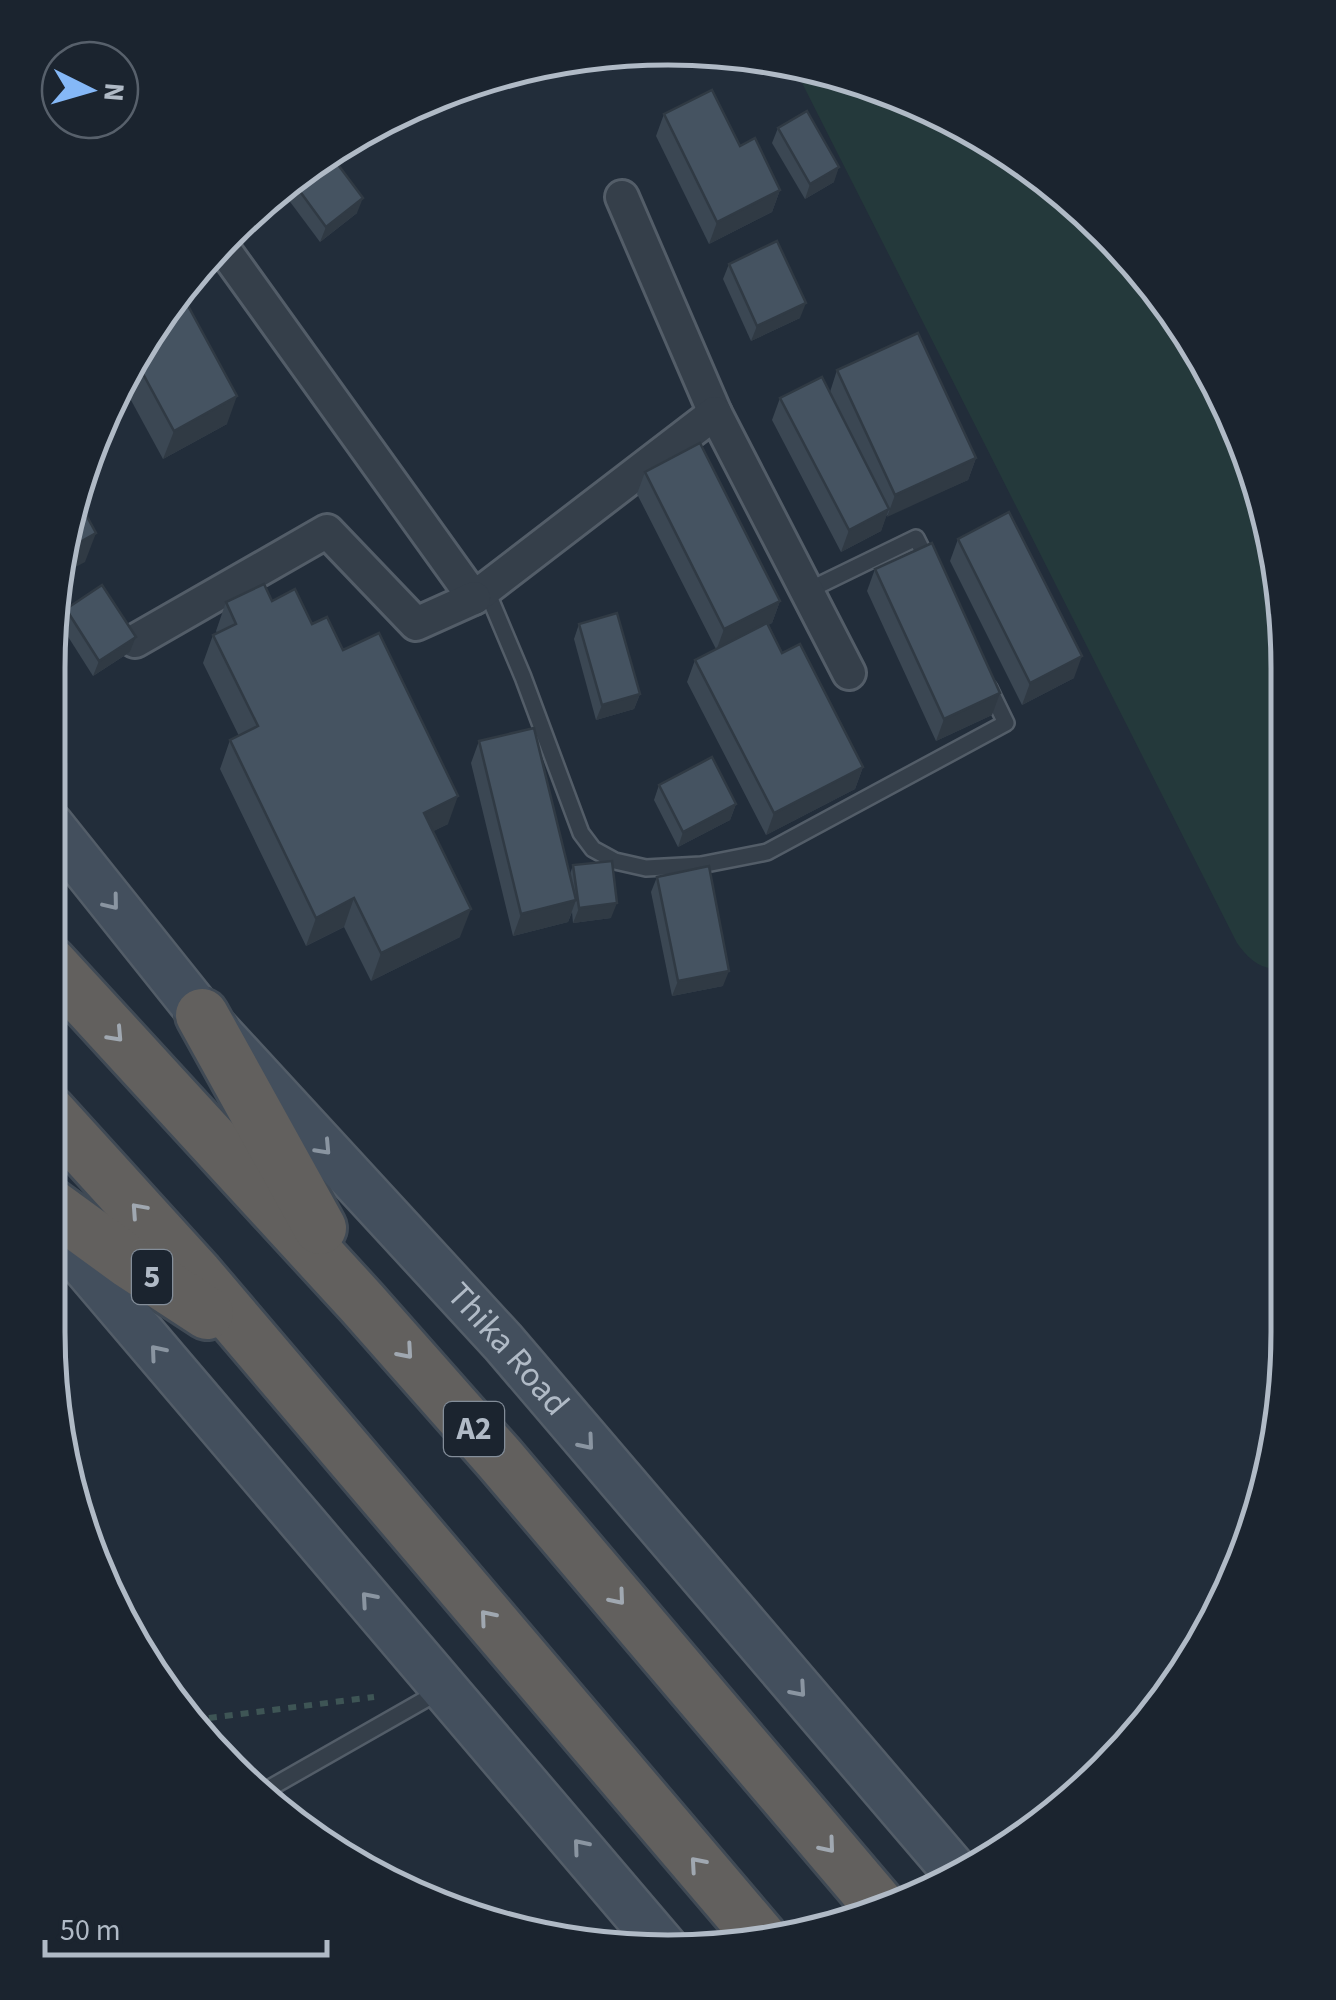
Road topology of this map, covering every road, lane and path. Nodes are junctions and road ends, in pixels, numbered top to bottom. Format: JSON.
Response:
{"nodes":[{"id":1,"x":622,"y":197,"type":"dead end"},
{"id":2,"x":229,"y":256,"type":"edge"},
{"id":3,"x":715,"y":412,"type":"junction"},
{"id":4,"x":932,"y":571,"type":"edge"},
{"id":5,"x":807,"y":591,"type":"junction"},
{"id":6,"x":480,"y":594,"type":"junction"},
{"id":7,"x":135,"y":641,"type":"edge"},
{"id":8,"x":981,"y":672,"type":"edge"},
{"id":9,"x":849,"y":673,"type":"dead end"},
{"id":10,"x":65,"y":844,"type":"edge"},
{"id":11,"x":65,"y":979,"type":"edge"},
{"id":12,"x":202,"y":1015,"type":"junction"},
{"id":13,"x":65,"y":1130,"type":"edge"},
{"id":14,"x":65,"y":1215,"type":"edge"},
{"id":15,"x":65,"y":1242,"type":"edge"},
{"id":16,"x":362,"y":1304,"type":"junction"},
{"id":17,"x":259,"y":1347,"type":"junction"},
{"id":18,"x":445,"y":1688,"type":"junction"},
{"id":19,"x":206,"y":1718,"type":"edge"},
{"id":20,"x":272,"y":1787,"type":"edge"},
{"id":21,"x":949,"y":1865,"type":"edge"},
{"id":22,"x":873,"y":1899,"type":"edge"},
{"id":23,"x":753,"y":1929,"type":"edge"},
{"id":24,"x":653,"y":1935,"type":"edge"}],
"edges":[{"from":1,"to":3,"type":"street"},
{"from":2,"to":6,"type":"street"},
{"from":3,"to":5,"type":"street"},
{"from":3,"to":6,"type":"street"},
{"from":4,"to":5,"type":"lane"},
{"from":5,"to":9,"type":"street"},
{"from":6,"to":7,"type":"street"},
{"from":6,"to":8,"type":"lane"},
{"from":10,"to":12,"type":"main road","name":"Thika Road","one_way":true},
{"from":11,"to":16,"type":"highway","number":"A2","one_way":true},
{"from":12,"to":16,"type":"highway"},
{"from":12,"to":21,"type":"main road","name":"Thika Road","one_way":true},
{"from":17,"to":13,"type":"highway","one_way":true},
{"from":14,"to":17,"type":"highway","number":"5"},
{"from":18,"to":15,"type":"main road","one_way":true},
{"from":16,"to":22,"type":"highway","number":"A2","one_way":true},
{"from":23,"to":17,"type":"highway","one_way":true},
{"from":18,"to":19,"type":"path"},
{"from":18,"to":20,"type":"lane"},
{"from":24,"to":18,"type":"main road","one_way":true}]}
